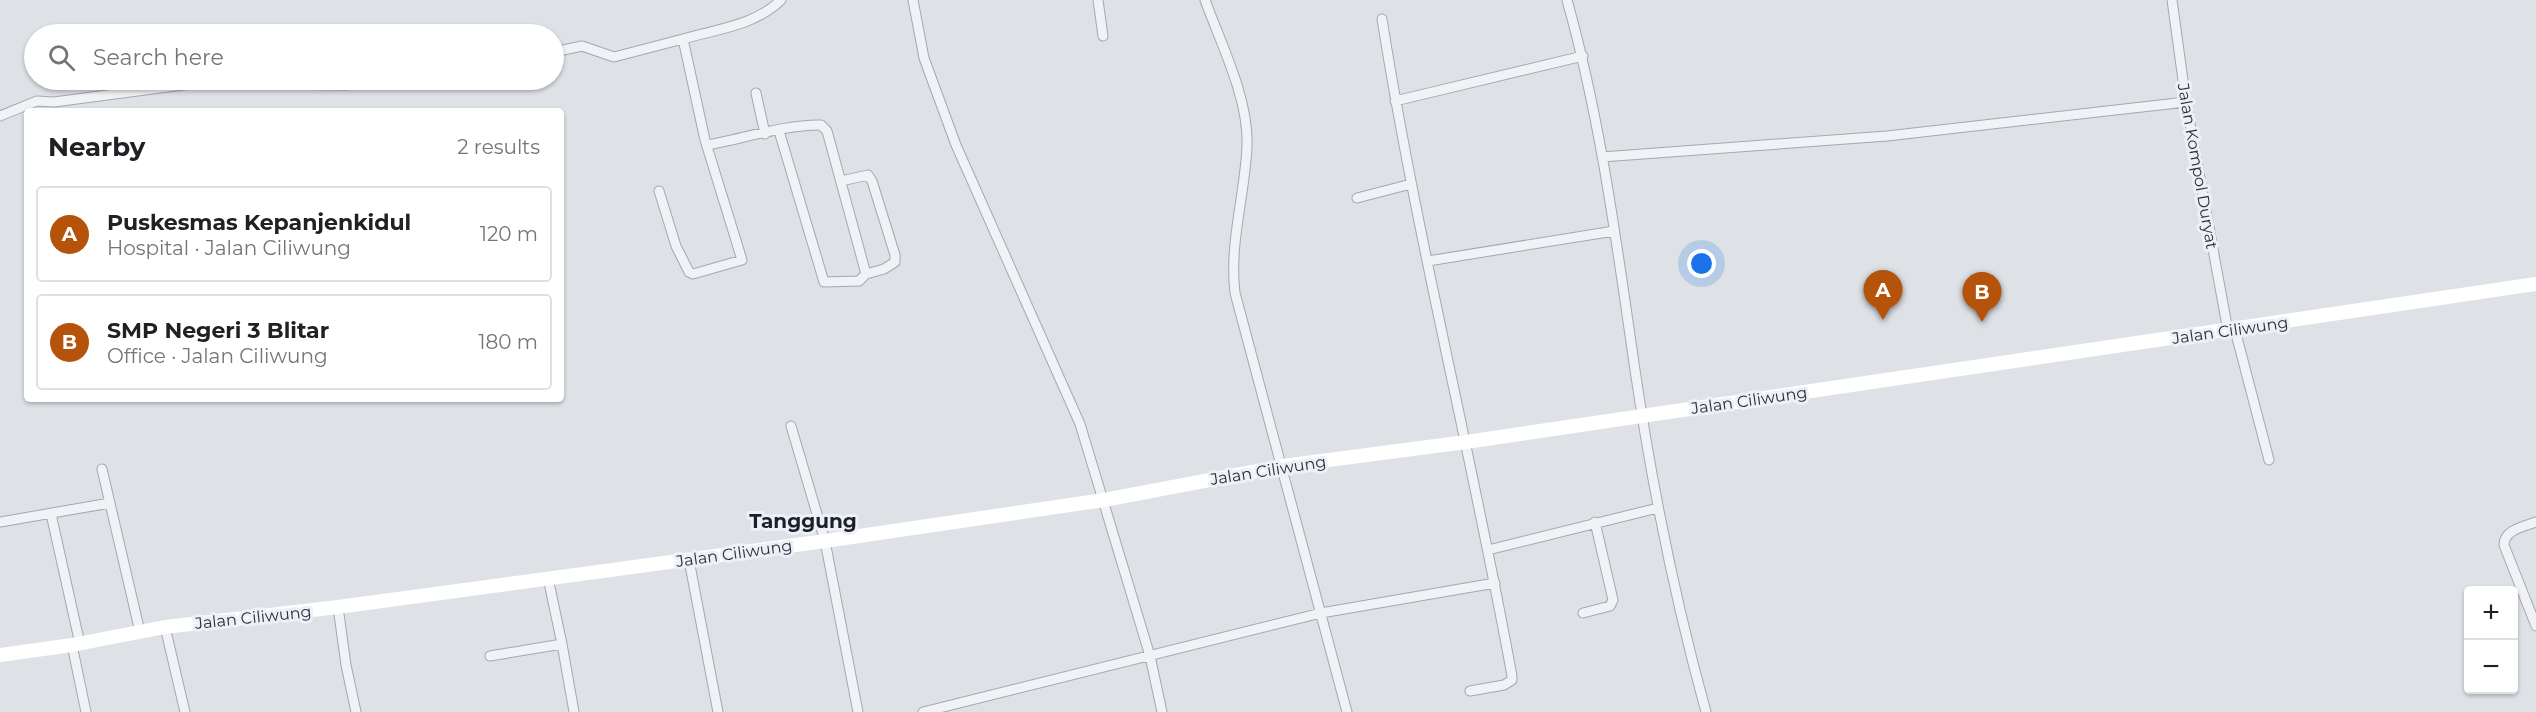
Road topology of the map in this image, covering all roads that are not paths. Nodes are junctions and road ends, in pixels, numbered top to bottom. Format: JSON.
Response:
{"nodes":[{"id":1,"x":782,"y":0,"type":"edge"},
{"id":2,"x":914,"y":0,"type":"edge"},
{"id":3,"x":1098,"y":0,"type":"edge"},
{"id":4,"x":1205,"y":0,"type":"edge"},
{"id":5,"x":1567,"y":0,"type":"edge"},
{"id":6,"x":2172,"y":0,"type":"edge"},
{"id":7,"x":1382,"y":19,"type":"dead end"},
{"id":8,"x":1103,"y":36,"type":"dead end"},
{"id":9,"x":682,"y":39,"type":"junction"},
{"id":10,"x":564,"y":50,"type":"edge"},
{"id":11,"x":1583,"y":56,"type":"junction"},
{"id":12,"x":145,"y":90,"type":"edge"},
{"id":13,"x":756,"y":93,"type":"dead end"},
{"id":14,"x":1395,"y":101,"type":"junction"},
{"id":15,"x":2186,"y":102,"type":"junction"},
{"id":16,"x":0,"y":116,"type":"edge"},
{"id":17,"x":779,"y":131,"type":"junction"},
{"id":18,"x":765,"y":134,"type":"junction"},
{"id":19,"x":707,"y":145,"type":"junction"},
{"id":20,"x":1602,"y":157,"type":"junction"},
{"id":21,"x":841,"y":181,"type":"junction"},
{"id":22,"x":1411,"y":184,"type":"junction"},
{"id":23,"x":659,"y":191,"type":"dead end"},
{"id":24,"x":1357,"y":198,"type":"dead end"},
{"id":25,"x":1614,"y":231,"type":"junction"},
{"id":26,"x":1428,"y":261,"type":"junction"},
{"id":27,"x":866,"y":274,"type":"junction"},
{"id":28,"x":2536,"y":284,"type":"edge"},
{"id":29,"x":2232,"y":330,"type":"junction"},
{"id":30,"x":1642,"y":416,"type":"junction"},
{"id":31,"x":791,"y":426,"type":"dead end"},
{"id":32,"x":1466,"y":442,"type":"junction"},
{"id":33,"x":2269,"y":460,"type":"dead end"},
{"id":34,"x":1283,"y":466,"type":"junction"},
{"id":35,"x":102,"y":469,"type":"dead end"},
{"id":36,"x":1104,"y":500,"type":"junction"},
{"id":37,"x":110,"y":503,"type":"junction"},
{"id":38,"x":1658,"y":508,"type":"junction"},
{"id":39,"x":51,"y":514,"type":"junction"},
{"id":40,"x":0,"y":522,"type":"edge"},
{"id":41,"x":1595,"y":522,"type":"junction"},
{"id":42,"x":2536,"y":522,"type":"edge"},
{"id":43,"x":825,"y":541,"type":"junction"},
{"id":44,"x":1488,"y":550,"type":"junction"},
{"id":45,"x":689,"y":560,"type":"junction"},
{"id":46,"x":548,"y":579,"type":"junction"},
{"id":47,"x":1495,"y":583,"type":"junction"},
{"id":48,"x":338,"y":608,"type":"junction"},
{"id":49,"x":1321,"y":613,"type":"junction"},
{"id":50,"x":1583,"y":613,"type":"dead end"},
{"id":51,"x":2536,"y":626,"type":"edge"},
{"id":52,"x":165,"y":627,"type":"junction"},
{"id":53,"x":140,"y":632,"type":"junction"},
{"id":54,"x":76,"y":644,"type":"junction"},
{"id":55,"x":562,"y":644,"type":"junction"},
{"id":56,"x":0,"y":655,"type":"edge"},
{"id":57,"x":490,"y":656,"type":"dead end"},
{"id":58,"x":1150,"y":656,"type":"junction"},
{"id":59,"x":1470,"y":691,"type":"dead end"},
{"id":60,"x":86,"y":712,"type":"edge"},
{"id":61,"x":185,"y":712,"type":"edge"},
{"id":62,"x":356,"y":712,"type":"edge"},
{"id":63,"x":574,"y":712,"type":"edge"},
{"id":64,"x":718,"y":712,"type":"edge"},
{"id":65,"x":858,"y":712,"type":"edge"},
{"id":66,"x":923,"y":712,"type":"edge"},
{"id":67,"x":1162,"y":712,"type":"edge"},
{"id":68,"x":1347,"y":712,"type":"edge"},
{"id":69,"x":1706,"y":712,"type":"edge"}],
"edges":[{"from":1,"to":9,"type":"street"},
{"from":2,"to":36,"type":"street"},
{"from":3,"to":8,"type":"street"},
{"from":4,"to":34,"type":"street"},
{"from":5,"to":11,"type":"street"},
{"from":6,"to":15,"type":"street","name":"Jalan Kompol Duryat"},
{"from":7,"to":14,"type":"street"},
{"from":9,"to":10,"type":"street"},
{"from":9,"to":19,"type":"street"},
{"from":11,"to":14,"type":"street"},
{"from":11,"to":20,"type":"street"},
{"from":12,"to":16,"type":"street"},
{"from":13,"to":18,"type":"street"},
{"from":14,"to":22,"type":"street"},
{"from":15,"to":20,"type":"street"},
{"from":15,"to":29,"type":"street","name":"Jalan Kompol Duryat"},
{"from":17,"to":18,"type":"street"},
{"from":17,"to":21,"type":"street"},
{"from":17,"to":27,"type":"street"},
{"from":18,"to":19,"type":"street"},
{"from":19,"to":23,"type":"street"},
{"from":20,"to":25,"type":"street"},
{"from":21,"to":27,"type":"street"},
{"from":21,"to":27,"type":"street"},
{"from":22,"to":24,"type":"street"},
{"from":22,"to":26,"type":"street"},
{"from":25,"to":26,"type":"street"},
{"from":25,"to":30,"type":"street"},
{"from":26,"to":32,"type":"street"},
{"from":28,"to":29,"type":"main road","name":"Jalan Ciliwung"},
{"from":29,"to":30,"type":"main road","name":"Jalan Ciliwung"},
{"from":29,"to":33,"type":"street","name":"Jalan Kompol Duryat"},
{"from":30,"to":32,"type":"main road","name":"Jalan Ciliwung"},
{"from":30,"to":38,"type":"street"},
{"from":31,"to":43,"type":"street"},
{"from":32,"to":34,"type":"main road","name":"Jalan Ciliwung"},
{"from":32,"to":44,"type":"street"},
{"from":34,"to":36,"type":"main road","name":"Jalan Ciliwung"},
{"from":34,"to":49,"type":"street"},
{"from":35,"to":37,"type":"street"},
{"from":36,"to":43,"type":"main road","name":"Jalan Ciliwung"},
{"from":36,"to":58,"type":"street"},
{"from":37,"to":39,"type":"street"},
{"from":37,"to":53,"type":"street"},
{"from":38,"to":41,"type":"street"},
{"from":38,"to":69,"type":"street"},
{"from":39,"to":40,"type":"street"},
{"from":39,"to":54,"type":"street"},
{"from":41,"to":44,"type":"street"},
{"from":41,"to":50,"type":"street"},
{"from":42,"to":51,"type":"street"},
{"from":43,"to":45,"type":"main road","name":"Jalan Ciliwung"},
{"from":43,"to":65,"type":"street"},
{"from":44,"to":47,"type":"street"},
{"from":45,"to":46,"type":"main road","name":"Jalan Ciliwung"},
{"from":45,"to":64,"type":"street"},
{"from":46,"to":48,"type":"main road","name":"Jalan Ciliwung"},
{"from":46,"to":55,"type":"street"},
{"from":47,"to":49,"type":"street"},
{"from":47,"to":59,"type":"street"},
{"from":48,"to":52,"type":"main road","name":"Jalan Ciliwung"},
{"from":48,"to":62,"type":"street"},
{"from":49,"to":58,"type":"street"},
{"from":49,"to":68,"type":"street"},
{"from":52,"to":53,"type":"main road","name":"Jalan Ciliwung"},
{"from":52,"to":61,"type":"street"},
{"from":53,"to":54,"type":"main road","name":"Jalan Ciliwung"},
{"from":54,"to":56,"type":"main road","name":"Jalan Ciliwung"},
{"from":54,"to":60,"type":"street"},
{"from":55,"to":57,"type":"street"},
{"from":55,"to":63,"type":"street"},
{"from":58,"to":66,"type":"street"},
{"from":58,"to":67,"type":"street"}]}
